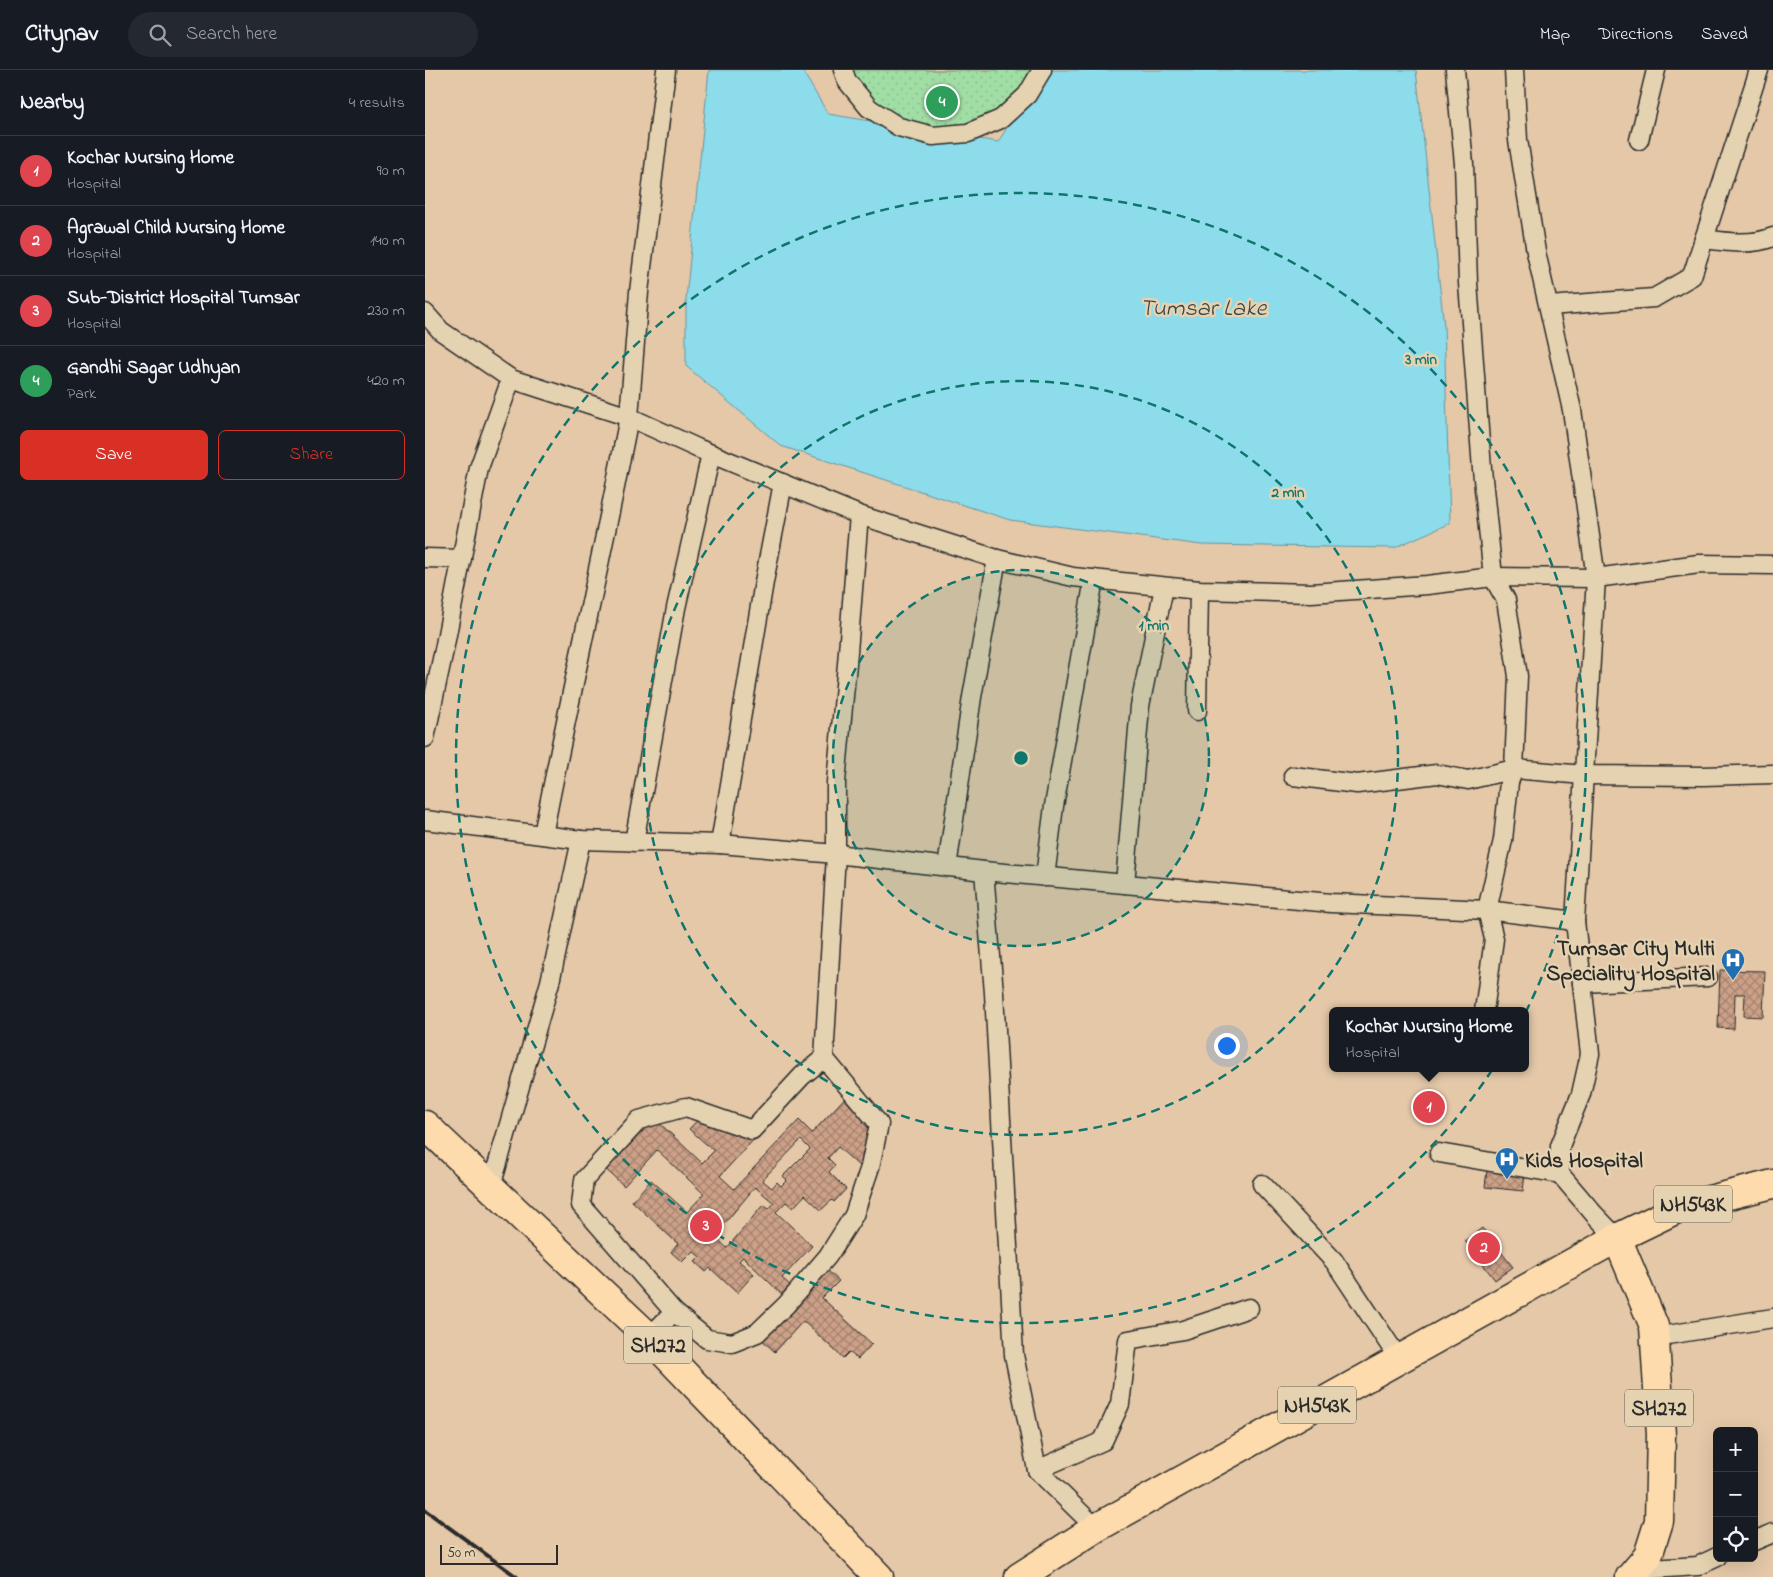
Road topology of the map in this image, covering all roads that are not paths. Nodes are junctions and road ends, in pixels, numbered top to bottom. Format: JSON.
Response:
{"nodes":[{"id":1,"x":666,"y":70,"type":"edge"},
{"id":2,"x":843,"y":70,"type":"edge"},
{"id":3,"x":1042,"y":70,"type":"edge"},
{"id":4,"x":1455,"y":70,"type":"edge"},
{"id":5,"x":1514,"y":70,"type":"edge"},
{"id":6,"x":1656,"y":70,"type":"edge"},
{"id":7,"x":1759,"y":70,"type":"edge"},
{"id":8,"x":1639,"y":140,"type":"dead end"},
{"id":9,"x":1773,"y":237,"type":"edge"},
{"id":10,"x":1705,"y":239,"type":"junction"},
{"id":11,"x":1549,"y":306,"type":"junction"},
{"id":12,"x":425,"y":313,"type":"edge"},
{"id":13,"x":511,"y":379,"type":"junction"},
{"id":14,"x":629,"y":417,"type":"junction"},
{"id":15,"x":711,"y":454,"type":"junction"},
{"id":16,"x":783,"y":483,"type":"junction"},
{"id":17,"x":859,"y":515,"type":"junction"},
{"id":18,"x":425,"y":558,"type":"edge"},
{"id":19,"x":462,"y":559,"type":"junction"},
{"id":20,"x":997,"y":559,"type":"junction"},
{"id":21,"x":1773,"y":565,"type":"edge"},
{"id":22,"x":1493,"y":577,"type":"junction"},
{"id":23,"x":1595,"y":578,"type":"junction"},
{"id":24,"x":1094,"y":579,"type":"junction"},
{"id":25,"x":1164,"y":587,"type":"junction"},
{"id":26,"x":1199,"y":590,"type":"junction"},
{"id":27,"x":1197,"y":711,"type":"dead end"},
{"id":28,"x":425,"y":738,"type":"edge"},
{"id":29,"x":1514,"y":769,"type":"junction"},
{"id":30,"x":1773,"y":774,"type":"edge"},
{"id":31,"x":1584,"y":775,"type":"junction"},
{"id":32,"x":1293,"y":776,"type":"dead end"},
{"id":33,"x":425,"y":820,"type":"edge"},
{"id":34,"x":543,"y":835,"type":"junction"},
{"id":35,"x":581,"y":840,"type":"junction"},
{"id":36,"x":634,"y":842,"type":"junction"},
{"id":37,"x":720,"y":844,"type":"junction"},
{"id":38,"x":836,"y":854,"type":"junction"},
{"id":39,"x":947,"y":867,"type":"junction"},
{"id":40,"x":984,"y":871,"type":"junction"},
{"id":41,"x":1045,"y":877,"type":"junction"},
{"id":42,"x":1125,"y":884,"type":"junction"},
{"id":43,"x":1487,"y":910,"type":"junction"},
{"id":44,"x":1575,"y":921,"type":"junction"},
{"id":45,"x":1708,"y":977,"type":"dead end"},
{"id":46,"x":1582,"y":983,"type":"junction"},
{"id":47,"x":1486,"y":1007,"type":"edge"},
{"id":48,"x":824,"y":1058,"type":"junction"},
{"id":49,"x":425,"y":1125,"type":"edge"},
{"id":50,"x":1439,"y":1153,"type":"dead end"},
{"id":51,"x":1560,"y":1174,"type":"junction"},
{"id":52,"x":1262,"y":1184,"type":"dead end"},
{"id":53,"x":1773,"y":1184,"type":"edge"},
{"id":54,"x":491,"y":1187,"type":"junction"},
{"id":55,"x":1617,"y":1238,"type":"junction"},
{"id":56,"x":1249,"y":1308,"type":"dead end"},
{"id":57,"x":675,"y":1312,"type":"junction"},
{"id":58,"x":1773,"y":1318,"type":"edge"},
{"id":59,"x":649,"y":1337,"type":"junction"},
{"id":60,"x":1655,"y":1337,"type":"junction"},
{"id":61,"x":1399,"y":1359,"type":"junction"},
{"id":62,"x":1037,"y":1470,"type":"junction"},
{"id":63,"x":1096,"y":1528,"type":"junction"},
{"id":64,"x":1773,"y":1533,"type":"edge"},
{"id":65,"x":1758,"y":1539,"type":"edge"},
{"id":66,"x":1713,"y":1559,"type":"edge"},
{"id":67,"x":1633,"y":1574,"type":"edge"},
{"id":68,"x":879,"y":1577,"type":"edge"},
{"id":69,"x":1019,"y":1577,"type":"edge"}],
"edges":[{"from":1,"to":14,"type":"street"},
{"from":2,"to":3,"type":"street"},
{"from":4,"to":22,"type":"street"},
{"from":5,"to":11,"type":"street"},
{"from":6,"to":8,"type":"street"},
{"from":7,"to":10,"type":"street"},
{"from":9,"to":10,"type":"street"},
{"from":10,"to":11,"type":"street"},
{"from":11,"to":23,"type":"street"},
{"from":12,"to":13,"type":"street"},
{"from":13,"to":14,"type":"street"},
{"from":13,"to":19,"type":"street"},
{"from":14,"to":15,"type":"street"},
{"from":14,"to":34,"type":"street"},
{"from":15,"to":16,"type":"street"},
{"from":15,"to":36,"type":"street"},
{"from":16,"to":17,"type":"street"},
{"from":16,"to":37,"type":"street"},
{"from":17,"to":20,"type":"street"},
{"from":17,"to":38,"type":"street"},
{"from":18,"to":19,"type":"street"},
{"from":19,"to":28,"type":"street"},
{"from":20,"to":24,"type":"street"},
{"from":20,"to":39,"type":"street"},
{"from":21,"to":23,"type":"street"},
{"from":22,"to":23,"type":"street"},
{"from":22,"to":26,"type":"street"},
{"from":22,"to":29,"type":"street"},
{"from":23,"to":31,"type":"street"},
{"from":24,"to":25,"type":"street"},
{"from":24,"to":41,"type":"street"},
{"from":25,"to":26,"type":"street"},
{"from":25,"to":42,"type":"street"},
{"from":26,"to":27,"type":"street"},
{"from":29,"to":31,"type":"street"},
{"from":29,"to":32,"type":"street"},
{"from":29,"to":43,"type":"street"},
{"from":30,"to":31,"type":"street"},
{"from":31,"to":44,"type":"street"},
{"from":33,"to":34,"type":"street"},
{"from":34,"to":35,"type":"street"},
{"from":35,"to":36,"type":"street"},
{"from":35,"to":54,"type":"street"},
{"from":36,"to":37,"type":"street"},
{"from":37,"to":38,"type":"street"},
{"from":38,"to":39,"type":"street"},
{"from":38,"to":48,"type":"street"},
{"from":39,"to":40,"type":"street"},
{"from":40,"to":41,"type":"street"},
{"from":40,"to":62,"type":"street"},
{"from":41,"to":42,"type":"street"},
{"from":42,"to":43,"type":"street"},
{"from":43,"to":44,"type":"street"},
{"from":43,"to":47,"type":"street"},
{"from":44,"to":46,"type":"street"},
{"from":45,"to":46,"type":"street"},
{"from":46,"to":51,"type":"street"},
{"from":48,"to":57,"type":"street"},
{"from":48,"to":57,"type":"street"},
{"from":49,"to":54,"type":"main road","number":"SH272"},
{"from":50,"to":51,"type":"street"},
{"from":51,"to":55,"type":"street"},
{"from":52,"to":61,"type":"street"},
{"from":53,"to":55,"type":"main road","number":"NH543K"},
{"from":54,"to":59,"type":"main road","number":"SH272"},
{"from":55,"to":60,"type":"main road","number":"SH272"},
{"from":55,"to":61,"type":"main road","number":"NH543K"},
{"from":56,"to":62,"type":"street"},
{"from":57,"to":59,"type":"street"},
{"from":58,"to":60,"type":"street"},
{"from":59,"to":68,"type":"main road","number":"SH272"},
{"from":60,"to":67,"type":"main road","number":"SH272"},
{"from":61,"to":63,"type":"main road","number":"NH543K"},
{"from":62,"to":63,"type":"street"},
{"from":63,"to":69,"type":"main road","number":"NH543K"},
{"from":64,"to":65,"type":"street"},
{"from":66,"to":67,"type":"street"}]}
